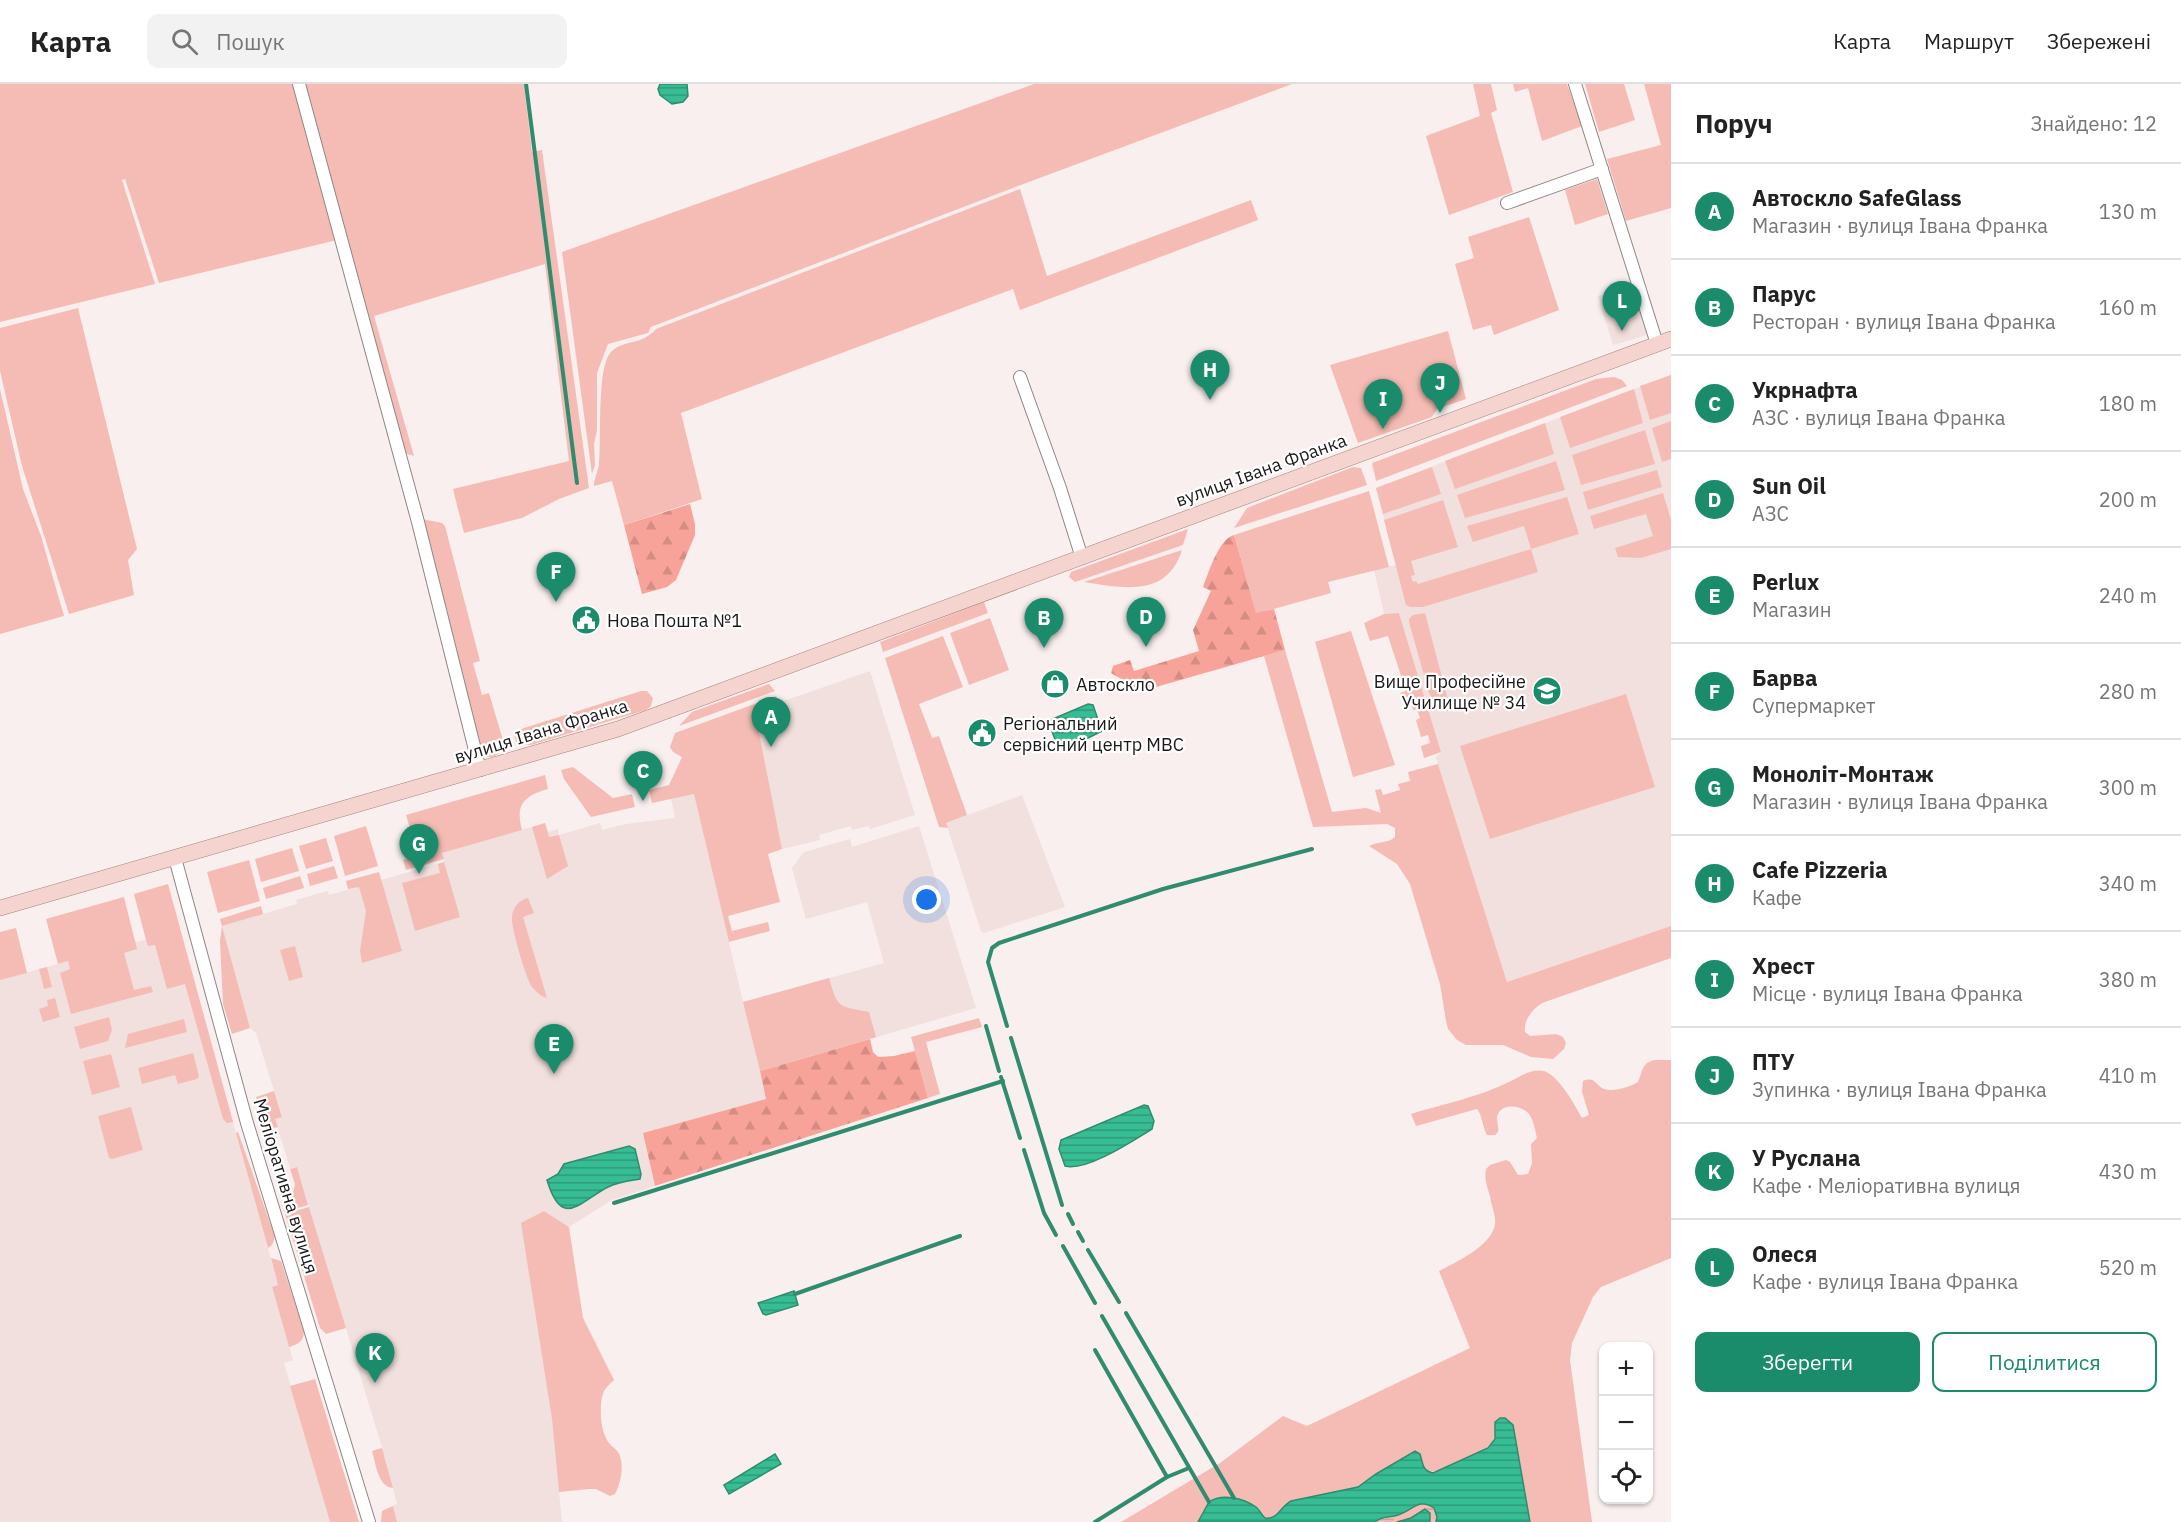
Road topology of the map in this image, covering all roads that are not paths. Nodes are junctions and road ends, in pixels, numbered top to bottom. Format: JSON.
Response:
{"nodes":[{"id":1,"x":299,"y":84,"type":"edge"},
{"id":2,"x":1575,"y":84,"type":"edge"},
{"id":3,"x":1602,"y":169,"type":"junction"},
{"id":4,"x":1507,"y":202,"type":"dead end"},
{"id":5,"x":1664,"y":342,"type":"edge"},
{"id":6,"x":1020,"y":377,"type":"dead end"},
{"id":7,"x":1082,"y":558,"type":"junction"},
{"id":8,"x":480,"y":770,"type":"junction"},
{"id":9,"x":175,"y":858,"type":"junction"},
{"id":10,"x":0,"y":908,"type":"edge"},
{"id":11,"x":369,"y":1522,"type":"edge"}],
"edges":[{"from":1,"to":8,"type":"street"},
{"from":2,"to":3,"type":"street","name":"вулиця Івана Франка"},
{"from":3,"to":4,"type":"street"},
{"from":3,"to":5,"type":"street","name":"вулиця Івана Франка"},
{"from":5,"to":7,"type":"main road","name":"вулиця Івана Франка"},
{"from":6,"to":7,"type":"street"},
{"from":7,"to":8,"type":"main road","name":"вулиця Івана Франка"},
{"from":8,"to":9,"type":"main road","name":"вулиця Івана Франка"},
{"from":9,"to":10,"type":"main road","name":"вулиця Івана Франка"},
{"from":9,"to":11,"type":"street","name":"Меліоративна вулиця"}]}
